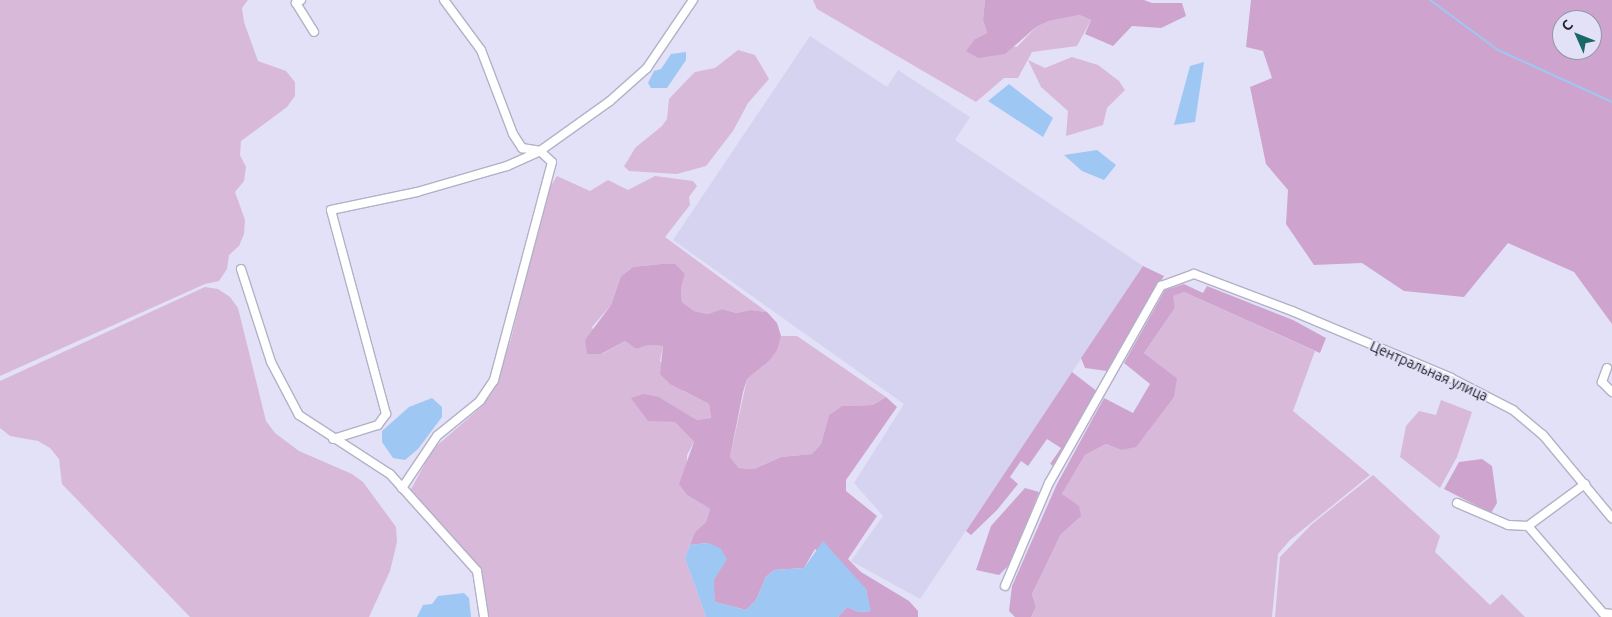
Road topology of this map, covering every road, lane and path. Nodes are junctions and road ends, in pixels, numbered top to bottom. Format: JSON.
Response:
{"nodes":[{"id":1,"x":301,"y":0,"type":"edge"},
{"id":2,"x":444,"y":0,"type":"edge"},
{"id":3,"x":692,"y":0,"type":"edge"},
{"id":4,"x":314,"y":32,"type":"dead end"},
{"id":5,"x":540,"y":151,"type":"junction"},
{"id":6,"x":240,"y":269,"type":"dead end"},
{"id":7,"x":1608,"y":368,"type":"dead end"},
{"id":8,"x":1612,"y":392,"type":"edge"},
{"id":9,"x":333,"y":439,"type":"junction"},
{"id":10,"x":1585,"y":484,"type":"junction"},
{"id":11,"x":402,"y":488,"type":"junction"},
{"id":12,"x":1457,"y":503,"type":"dead end"},
{"id":13,"x":1609,"y":508,"type":"edge"},
{"id":14,"x":1612,"y":518,"type":"edge"},
{"id":15,"x":1528,"y":526,"type":"junction"},
{"id":16,"x":1005,"y":586,"type":"dead end"},
{"id":17,"x":1612,"y":614,"type":"edge"},
{"id":18,"x":484,"y":617,"type":"edge"}],
"edges":[{"from":1,"to":4,"type":"street"},
{"from":2,"to":5,"type":"street"},
{"from":3,"to":5,"type":"street"},
{"from":5,"to":9,"type":"street"},
{"from":5,"to":11,"type":"street"},
{"from":6,"to":9,"type":"street"},
{"from":7,"to":8,"type":"street"},
{"from":9,"to":11,"type":"street"},
{"from":10,"to":13,"type":"street","name":"Центральная улица"},
{"from":10,"to":15,"type":"street"},
{"from":10,"to":16,"type":"street","name":"Центральная улица"},
{"from":11,"to":18,"type":"street"},
{"from":12,"to":15,"type":"street"},
{"from":13,"to":14,"type":"street","name":"Центральная улица"},
{"from":15,"to":17,"type":"street"}]}
